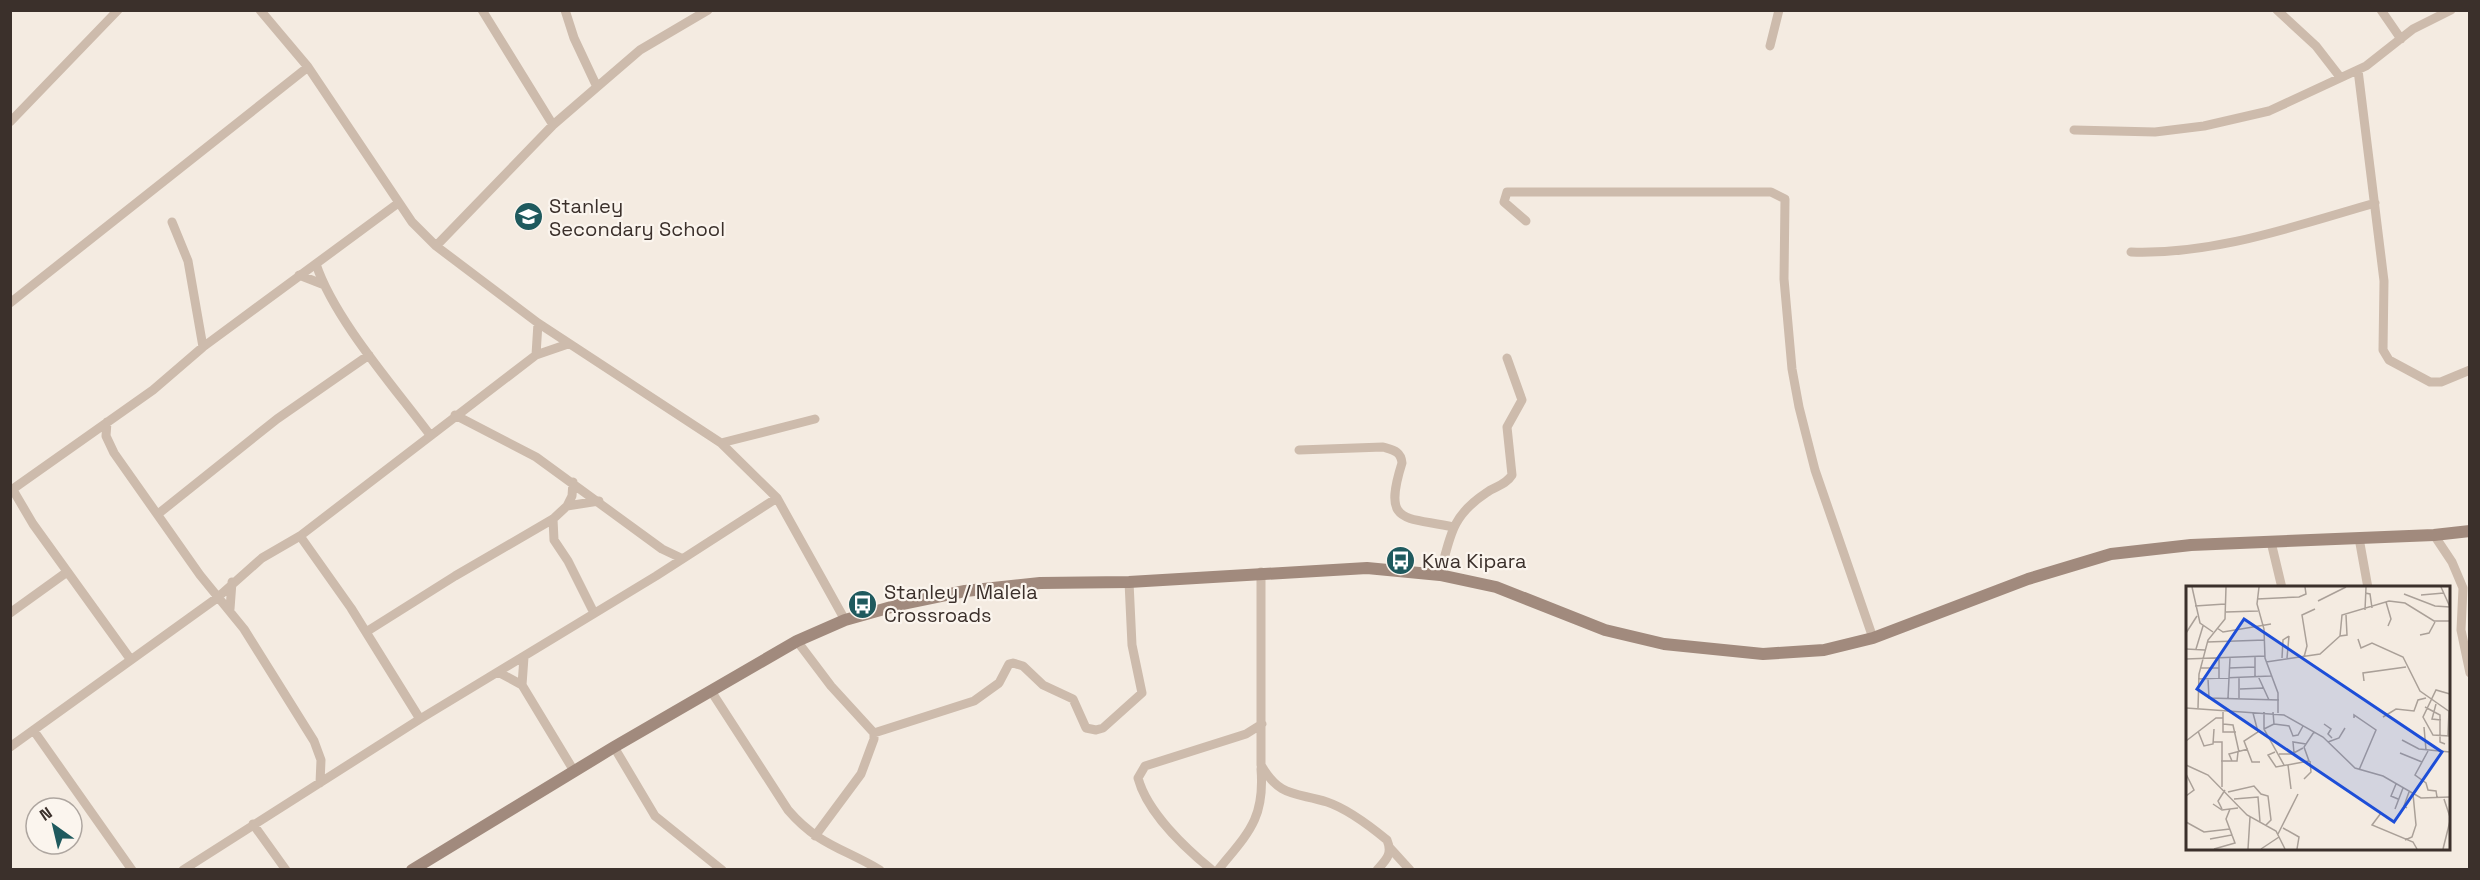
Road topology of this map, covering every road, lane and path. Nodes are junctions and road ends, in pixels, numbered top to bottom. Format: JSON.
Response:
{"nodes":[{"id":1,"x":118,"y":10,"type":"edge"},
{"id":2,"x":260,"y":10,"type":"edge"},
{"id":3,"x":482,"y":10,"type":"edge"},
{"id":4,"x":566,"y":10,"type":"edge"},
{"id":5,"x":1779,"y":10,"type":"edge"},
{"id":6,"x":2277,"y":10,"type":"edge"},
{"id":7,"x":2381,"y":10,"type":"edge"},
{"id":8,"x":2451,"y":10,"type":"edge"},
{"id":9,"x":702,"y":12,"type":"edge"},
{"id":10,"x":2401,"y":39,"type":"junction"},
{"id":11,"x":1770,"y":46,"type":"dead end"},
{"id":12,"x":309,"y":67,"type":"junction"},
{"id":13,"x":2358,"y":70,"type":"junction"},
{"id":14,"x":2340,"y":77,"type":"junction"},
{"id":15,"x":597,"y":87,"type":"junction"},
{"id":16,"x":10,"y":122,"type":"edge"},
{"id":17,"x":553,"y":125,"type":"junction"},
{"id":18,"x":2074,"y":130,"type":"dead end"},
{"id":19,"x":2375,"y":203,"type":"junction"},
{"id":20,"x":397,"y":204,"type":"junction"},
{"id":21,"x":1526,"y":220,"type":"dead end"},
{"id":22,"x":172,"y":222,"type":"dead end"},
{"id":23,"x":436,"y":246,"type":"junction"},
{"id":24,"x":2131,"y":252,"type":"dead end"},
{"id":25,"x":316,"y":264,"type":"junction"},
{"id":26,"x":299,"y":275,"type":"junction"},
{"id":27,"x":322,"y":284,"type":"junction"},
{"id":28,"x":10,"y":303,"type":"edge"},
{"id":29,"x":538,"y":323,"type":"junction"},
{"id":30,"x":568,"y":344,"type":"junction"},
{"id":31,"x":203,"y":347,"type":"junction"},
{"id":32,"x":369,"y":355,"type":"junction"},
{"id":33,"x":536,"y":355,"type":"junction"},
{"id":34,"x":1507,"y":358,"type":"dead end"},
{"id":35,"x":2469,"y":370,"type":"edge"},
{"id":36,"x":455,"y":415,"type":"junction"},
{"id":37,"x":815,"y":419,"type":"dead end"},
{"id":38,"x":107,"y":422,"type":"junction"},
{"id":39,"x":430,"y":435,"type":"junction"},
{"id":40,"x":721,"y":444,"type":"junction"},
{"id":41,"x":1299,"y":450,"type":"dead end"},
{"id":42,"x":573,"y":482,"type":"junction"},
{"id":43,"x":12,"y":490,"type":"edge"},
{"id":44,"x":777,"y":498,"type":"junction"},
{"id":45,"x":599,"y":501,"type":"junction"},
{"id":46,"x":567,"y":506,"type":"junction"},
{"id":47,"x":158,"y":514,"type":"junction"},
{"id":48,"x":553,"y":519,"type":"junction"},
{"id":49,"x":1452,"y":527,"type":"junction"},
{"id":50,"x":2469,"y":531,"type":"edge"},
{"id":51,"x":2434,"y":535,"type":"junction"},
{"id":52,"x":300,"y":536,"type":"junction"},
{"id":53,"x":2359,"y":538,"type":"junction"},
{"id":54,"x":2271,"y":542,"type":"junction"},
{"id":55,"x":681,"y":558,"type":"junction"},
{"id":56,"x":68,"y":572,"type":"junction"},
{"id":57,"x":1261,"y":572,"type":"junction"},
{"id":58,"x":1440,"y":575,"type":"junction"},
{"id":59,"x":232,"y":582,"type":"junction"},
{"id":60,"x":1130,"y":582,"type":"junction"},
{"id":61,"x":2282,"y":586,"type":"edge"},
{"id":62,"x":2368,"y":586,"type":"edge"},
{"id":63,"x":217,"y":598,"type":"junction"},
{"id":64,"x":230,"y":609,"type":"junction"},
{"id":65,"x":10,"y":613,"type":"edge"},
{"id":66,"x":594,"y":613,"type":"junction"},
{"id":67,"x":845,"y":620,"type":"junction"},
{"id":68,"x":366,"y":632,"type":"junction"},
{"id":69,"x":1872,"y":638,"type":"junction"},
{"id":70,"x":798,"y":641,"type":"junction"},
{"id":71,"x":524,"y":657,"type":"junction"},
{"id":72,"x":131,"y":660,"type":"junction"},
{"id":73,"x":498,"y":672,"type":"junction"},
{"id":74,"x":2469,"y":673,"type":"edge"},
{"id":75,"x":522,"y":685,"type":"junction"},
{"id":76,"x":711,"y":691,"type":"junction"},
{"id":77,"x":420,"y":719,"type":"junction"},
{"id":78,"x":1262,"y":724,"type":"junction"},
{"id":79,"x":34,"y":731,"type":"junction"},
{"id":80,"x":874,"y":733,"type":"junction"},
{"id":81,"x":10,"y":747,"type":"edge"},
{"id":82,"x":614,"y":747,"type":"junction"},
{"id":83,"x":1261,"y":765,"type":"junction"},
{"id":84,"x":574,"y":771,"type":"junction"},
{"id":85,"x":320,"y":783,"type":"junction"},
{"id":86,"x":253,"y":824,"type":"junction"},
{"id":87,"x":815,"y":836,"type":"junction"},
{"id":88,"x":1390,"y":848,"type":"junction"},
{"id":89,"x":132,"y":870,"type":"edge"},
{"id":90,"x":183,"y":870,"type":"edge"},
{"id":91,"x":286,"y":870,"type":"edge"},
{"id":92,"x":412,"y":870,"type":"edge"},
{"id":93,"x":722,"y":870,"type":"edge"},
{"id":94,"x":880,"y":870,"type":"edge"},
{"id":95,"x":1212,"y":870,"type":"edge"},
{"id":96,"x":1218,"y":870,"type":"edge"},
{"id":97,"x":1377,"y":870,"type":"edge"},
{"id":98,"x":1410,"y":870,"type":"edge"}],
"edges":[{"from":1,"to":16,"type":"street"},
{"from":2,"to":12,"type":"street"},
{"from":3,"to":17,"type":"street"},
{"from":4,"to":15,"type":"street"},
{"from":5,"to":11,"type":"street"},
{"from":6,"to":14,"type":"street"},
{"from":7,"to":10,"type":"street"},
{"from":8,"to":10,"type":"street"},
{"from":9,"to":15,"type":"street"},
{"from":10,"to":13,"type":"street"},
{"from":12,"to":20,"type":"street"},
{"from":12,"to":28,"type":"street"},
{"from":13,"to":14,"type":"street"},
{"from":13,"to":19,"type":"street"},
{"from":14,"to":18,"type":"street"},
{"from":15,"to":17,"type":"street"},
{"from":17,"to":23,"type":"street"},
{"from":19,"to":24,"type":"street"},
{"from":19,"to":35,"type":"street"},
{"from":20,"to":23,"type":"street"},
{"from":20,"to":25,"type":"street"},
{"from":21,"to":69,"type":"street"},
{"from":22,"to":31,"type":"street"},
{"from":23,"to":29,"type":"street"},
{"from":25,"to":26,"type":"street"},
{"from":25,"to":27,"type":"street"},
{"from":26,"to":27,"type":"street"},
{"from":26,"to":31,"type":"street"},
{"from":27,"to":32,"type":"street"},
{"from":29,"to":30,"type":"street"},
{"from":29,"to":33,"type":"street"},
{"from":30,"to":33,"type":"street"},
{"from":30,"to":40,"type":"street"},
{"from":31,"to":38,"type":"street"},
{"from":32,"to":39,"type":"street"},
{"from":32,"to":47,"type":"street"},
{"from":33,"to":36,"type":"street"},
{"from":34,"to":49,"type":"street"},
{"from":36,"to":39,"type":"street"},
{"from":36,"to":42,"type":"street"},
{"from":37,"to":40,"type":"street"},
{"from":38,"to":43,"type":"street"},
{"from":38,"to":47,"type":"street"},
{"from":39,"to":52,"type":"street"},
{"from":40,"to":44,"type":"street"},
{"from":41,"to":49,"type":"street"},
{"from":42,"to":45,"type":"street"},
{"from":42,"to":46,"type":"street"},
{"from":43,"to":56,"type":"street"},
{"from":44,"to":55,"type":"street"},
{"from":44,"to":67,"type":"street"},
{"from":45,"to":46,"type":"street"},
{"from":45,"to":55,"type":"street"},
{"from":46,"to":48,"type":"street"},
{"from":47,"to":63,"type":"street"},
{"from":48,"to":66,"type":"street"},
{"from":48,"to":68,"type":"street"},
{"from":49,"to":58,"type":"street"},
{"from":50,"to":51,"type":"main road"},
{"from":51,"to":53,"type":"main road"},
{"from":51,"to":74,"type":"street"},
{"from":52,"to":59,"type":"street"},
{"from":52,"to":68,"type":"street"},
{"from":53,"to":54,"type":"main road"},
{"from":53,"to":62,"type":"street"},
{"from":54,"to":61,"type":"street"},
{"from":54,"to":69,"type":"main road"},
{"from":55,"to":66,"type":"street"},
{"from":56,"to":65,"type":"street"},
{"from":56,"to":72,"type":"street"},
{"from":57,"to":58,"type":"main road"},
{"from":57,"to":60,"type":"main road"},
{"from":57,"to":78,"type":"street"},
{"from":58,"to":69,"type":"main road"},
{"from":59,"to":63,"type":"street"},
{"from":59,"to":64,"type":"street"},
{"from":60,"to":67,"type":"main road"},
{"from":60,"to":80,"type":"street"},
{"from":63,"to":64,"type":"street"},
{"from":63,"to":72,"type":"street"},
{"from":64,"to":85,"type":"street"},
{"from":66,"to":71,"type":"street"},
{"from":67,"to":70,"type":"main road"},
{"from":68,"to":77,"type":"street"},
{"from":70,"to":76,"type":"main road"},
{"from":70,"to":80,"type":"street"},
{"from":71,"to":73,"type":"street"},
{"from":71,"to":75,"type":"street"},
{"from":72,"to":79,"type":"street"},
{"from":73,"to":75,"type":"street"},
{"from":73,"to":77,"type":"street"},
{"from":75,"to":84,"type":"street"},
{"from":76,"to":82,"type":"main road"},
{"from":76,"to":87,"type":"street"},
{"from":77,"to":85,"type":"street"},
{"from":78,"to":83,"type":"street"},
{"from":78,"to":95,"type":"street"},
{"from":79,"to":81,"type":"street"},
{"from":79,"to":89,"type":"street"},
{"from":80,"to":87,"type":"street"},
{"from":82,"to":84,"type":"main road"},
{"from":82,"to":93,"type":"street"},
{"from":83,"to":88,"type":"street"},
{"from":83,"to":96,"type":"street"},
{"from":84,"to":92,"type":"main road"},
{"from":85,"to":86,"type":"street"},
{"from":86,"to":90,"type":"street"},
{"from":86,"to":91,"type":"street"},
{"from":87,"to":94,"type":"street"},
{"from":88,"to":97,"type":"street"},
{"from":88,"to":98,"type":"street"}]}
